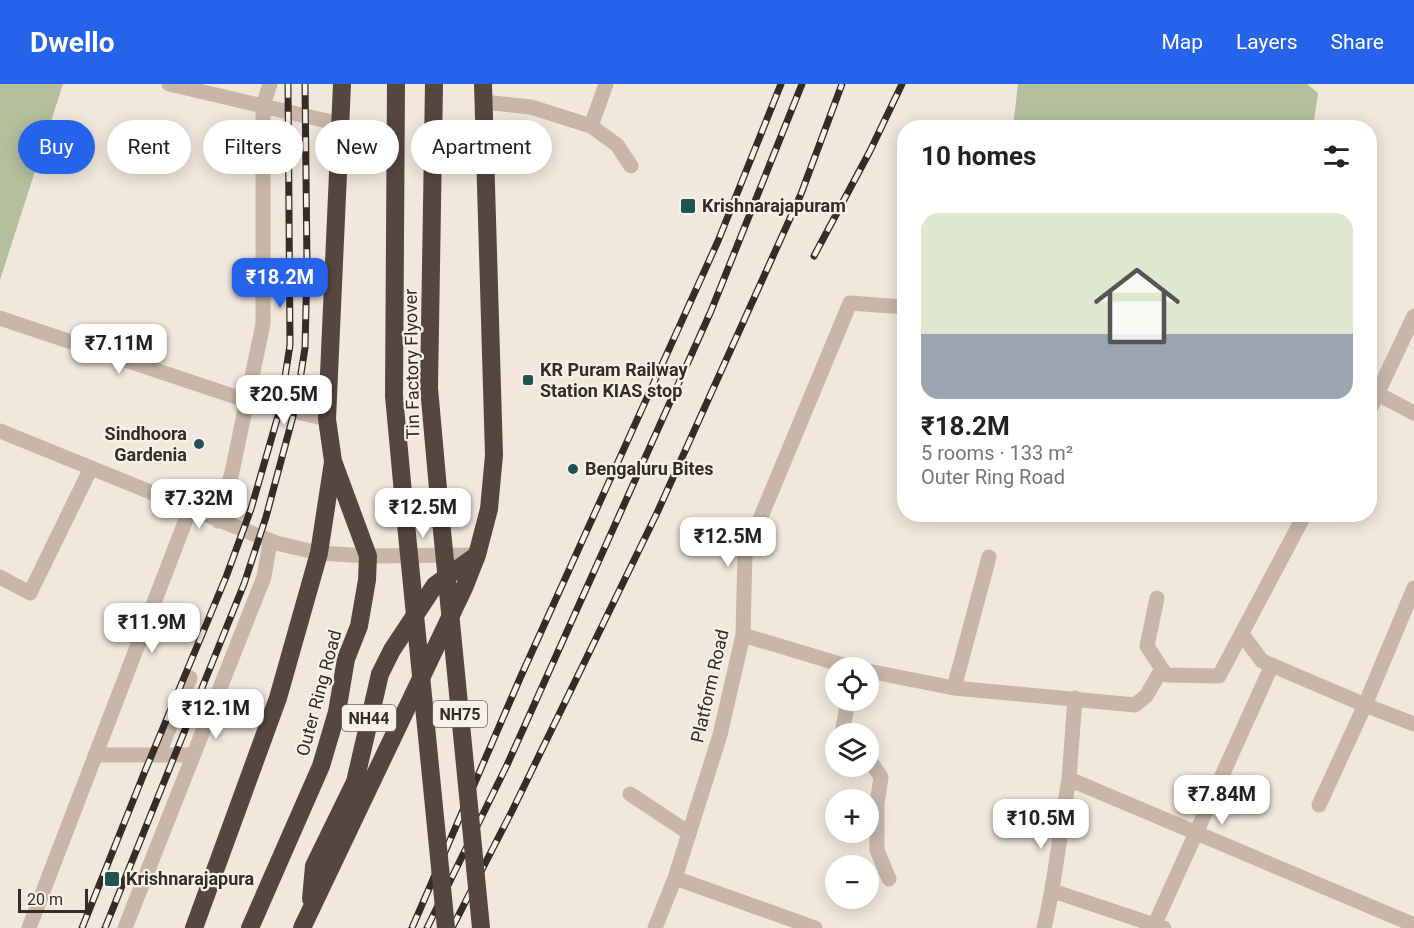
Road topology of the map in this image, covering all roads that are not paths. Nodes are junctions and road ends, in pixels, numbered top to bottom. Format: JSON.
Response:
{"nodes":[{"id":1,"x":169,"y":84,"type":"edge"},
{"id":2,"x":270,"y":84,"type":"edge"},
{"id":3,"x":342,"y":84,"type":"edge"},
{"id":4,"x":396,"y":84,"type":"edge"},
{"id":5,"x":434,"y":84,"type":"edge"},
{"id":6,"x":606,"y":84,"type":"edge"},
{"id":7,"x":483,"y":93,"type":"edge"},
{"id":8,"x":263,"y":106,"type":"junction"},
{"id":9,"x":323,"y":120,"type":"edge"},
{"id":10,"x":340,"y":120,"type":"edge"},
{"id":11,"x":591,"y":126,"type":"junction"},
{"id":12,"x":631,"y":166,"type":"dead end"},
{"id":13,"x":338,"y":174,"type":"edge"},
{"id":14,"x":897,"y":306,"type":"edge"},
{"id":15,"x":1414,"y":316,"type":"edge"},
{"id":16,"x":0,"y":318,"type":"edge"},
{"id":17,"x":1377,"y":391,"type":"edge"},
{"id":18,"x":1377,"y":394,"type":"edge"},
{"id":19,"x":248,"y":400,"type":"junction"},
{"id":20,"x":1414,"y":413,"type":"edge"},
{"id":21,"x":327,"y":419,"type":"junction"},
{"id":22,"x":0,"y":430,"type":"edge"},
{"id":23,"x":333,"y":461,"type":"junction"},
{"id":24,"x":91,"y":468,"type":"junction"},
{"id":25,"x":190,"y":509,"type":"junction"},
{"id":26,"x":218,"y":521,"type":"junction"},
{"id":27,"x":1301,"y":522,"type":"edge"},
{"id":28,"x":270,"y":542,"type":"junction"},
{"id":29,"x":319,"y":553,"type":"junction"},
{"id":30,"x":477,"y":555,"type":"junction"},
{"id":31,"x":368,"y":556,"type":"junction"},
{"id":32,"x":989,"y":557,"type":"dead end"},
{"id":33,"x":0,"y":577,"type":"edge"},
{"id":34,"x":1414,"y":588,"type":"edge"},
{"id":35,"x":1157,"y":598,"type":"dead end"},
{"id":36,"x":1242,"y":634,"type":"junction"},
{"id":37,"x":743,"y":635,"type":"junction"},
{"id":38,"x":825,"y":660,"type":"edge"},
{"id":39,"x":1272,"y":665,"type":"junction"},
{"id":40,"x":1162,"y":669,"type":"junction"},
{"id":41,"x":879,"y":673,"type":"edge"},
{"id":42,"x":190,"y":678,"type":"dead end"},
{"id":43,"x":954,"y":688,"type":"junction"},
{"id":44,"x":1075,"y":698,"type":"junction"},
{"id":45,"x":1365,"y":705,"type":"junction"},
{"id":46,"x":1414,"y":724,"type":"edge"},
{"id":47,"x":95,"y":755,"type":"junction"},
{"id":48,"x":158,"y":755,"type":"junction"},
{"id":49,"x":192,"y":755,"type":"junction"},
{"id":50,"x":879,"y":774,"type":"edge"},
{"id":51,"x":1069,"y":779,"type":"junction"},
{"id":52,"x":630,"y":794,"type":"dead end"},
{"id":53,"x":1319,"y":805,"type":"dead end"},
{"id":54,"x":689,"y":833,"type":"junction"},
{"id":55,"x":1197,"y":833,"type":"junction"},
{"id":56,"x":675,"y":878,"type":"junction"},
{"id":57,"x":890,"y":879,"type":"dead end"},
{"id":58,"x":1053,"y":891,"type":"junction"},
{"id":59,"x":311,"y":909,"type":"junction"},
{"id":60,"x":1414,"y":925,"type":"edge"},
{"id":61,"x":1157,"y":927,"type":"edge"},
{"id":62,"x":29,"y":928,"type":"edge"},
{"id":63,"x":125,"y":928,"type":"edge"},
{"id":64,"x":194,"y":928,"type":"edge"},
{"id":65,"x":250,"y":928,"type":"edge"},
{"id":66,"x":302,"y":928,"type":"edge"},
{"id":67,"x":446,"y":928,"type":"edge"},
{"id":68,"x":481,"y":928,"type":"edge"},
{"id":69,"x":655,"y":928,"type":"edge"},
{"id":70,"x":815,"y":928,"type":"edge"},
{"id":71,"x":1044,"y":928,"type":"edge"}],
"edges":[{"from":1,"to":8,"type":"street"},
{"from":2,"to":8,"type":"street"},
{"from":3,"to":10,"type":"highway","name":"Outer Ring Road","number":"NH44"},
{"from":4,"to":67,"type":"highway","name":"Tin Factory Flyover","number":"NH75","bridge":true},
{"from":5,"to":68,"type":"highway","name":"Tin Factory Flyover","number":"NH75","bridge":true},
{"from":6,"to":11,"type":"street"},
{"from":7,"to":11,"type":"street"},
{"from":7,"to":30,"type":"highway","number":"NH44"},
{"from":8,"to":9,"type":"street"},
{"from":8,"to":19,"type":"street"},
{"from":11,"to":12,"type":"street"},
{"from":13,"to":21,"type":"highway","name":"Outer Ring Road","number":"NH44"},
{"from":14,"to":37,"type":"street","name":"Platform Road"},
{"from":15,"to":17,"type":"street"},
{"from":16,"to":19,"type":"street"},
{"from":18,"to":20,"type":"street"},
{"from":19,"to":21,"type":"street"},
{"from":19,"to":26,"type":"street"},
{"from":21,"to":23,"type":"highway","name":"Outer Ring Road","number":"NH44"},
{"from":22,"to":24,"type":"street"},
{"from":23,"to":29,"type":"highway","name":"Outer Ring Road"},
{"from":23,"to":31,"type":"highway","name":"Outer Ring Road","number":"NH44"},
{"from":24,"to":25,"type":"street"},
{"from":24,"to":33,"type":"street"},
{"from":25,"to":26,"type":"street"},
{"from":25,"to":47,"type":"street"},
{"from":26,"to":28,"type":"street"},
{"from":27,"to":36,"type":"street"},
{"from":28,"to":29,"type":"street"},
{"from":28,"to":49,"type":"street"},
{"from":29,"to":31,"type":"street"},
{"from":29,"to":64,"type":"highway","name":"Outer Ring Road"},
{"from":30,"to":31,"type":"street"},
{"from":30,"to":59,"type":"highway","number":"NH44"},
{"from":30,"to":59,"type":"highway","number":"NH44"},
{"from":31,"to":65,"type":"highway","name":"Outer Ring Road","number":"NH44"},
{"from":32,"to":43,"type":"street"},
{"from":34,"to":45,"type":"street"},
{"from":35,"to":40,"type":"street"},
{"from":36,"to":39,"type":"street"},
{"from":36,"to":40,"type":"street"},
{"from":37,"to":38,"type":"street"},
{"from":37,"to":54,"type":"street","name":"Platform Road"},
{"from":39,"to":45,"type":"street"},
{"from":39,"to":55,"type":"street"},
{"from":40,"to":44,"type":"street"},
{"from":41,"to":43,"type":"street"},
{"from":42,"to":48,"type":"street"},
{"from":43,"to":44,"type":"street"},
{"from":44,"to":51,"type":"street"},
{"from":45,"to":46,"type":"street"},
{"from":45,"to":53,"type":"street"},
{"from":47,"to":48,"type":"street"},
{"from":47,"to":62,"type":"street"},
{"from":48,"to":49,"type":"street"},
{"from":49,"to":63,"type":"street"},
{"from":50,"to":57,"type":"street"},
{"from":51,"to":55,"type":"street"},
{"from":51,"to":58,"type":"street"},
{"from":52,"to":54,"type":"street"},
{"from":54,"to":56,"type":"street","name":"Platform Road"},
{"from":55,"to":60,"type":"street"},
{"from":55,"to":61,"type":"street"},
{"from":56,"to":69,"type":"street","name":"Platform Road"},
{"from":56,"to":70,"type":"street"},
{"from":58,"to":61,"type":"street"},
{"from":58,"to":71,"type":"street"},
{"from":59,"to":66,"type":"highway","number":"NH44"}]}
